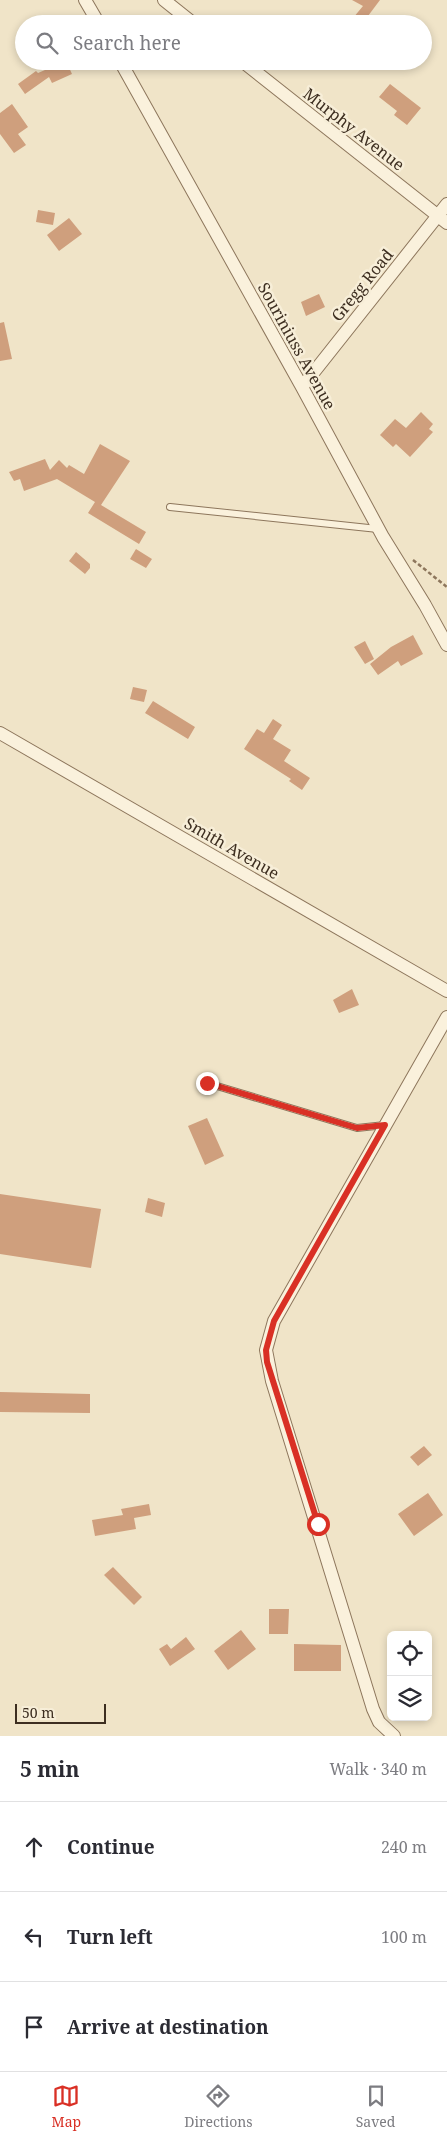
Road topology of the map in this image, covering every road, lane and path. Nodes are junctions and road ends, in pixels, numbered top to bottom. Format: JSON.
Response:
{"nodes":[{"id":1,"x":85,"y":0,"type":"edge"},
{"id":2,"x":164,"y":0,"type":"edge"},
{"id":3,"x":94,"y":15,"type":"edge"},
{"id":4,"x":183,"y":15,"type":"edge"},
{"id":5,"x":125,"y":70,"type":"edge"},
{"id":6,"x":253,"y":70,"type":"edge"},
{"id":7,"x":447,"y":204,"type":"edge"},
{"id":8,"x":443,"y":219,"type":"edge"},
{"id":9,"x":302,"y":386,"type":"junction"},
{"id":10,"x":170,"y":507,"type":"dead end"},
{"id":11,"x":379,"y":529,"type":"junction"},
{"id":12,"x":412,"y":559,"type":"dead end"},
{"id":13,"x":447,"y":587,"type":"edge"},
{"id":14,"x":447,"y":645,"type":"edge"},
{"id":15,"x":0,"y":733,"type":"edge"},
{"id":16,"x":447,"y":991,"type":"edge"},
{"id":17,"x":447,"y":1017,"type":"edge"},
{"id":18,"x":207,"y":1083,"type":"dead end"},
{"id":19,"x":385,"y":1125,"type":"junction"},
{"id":20,"x":394,"y":1736,"type":"edge"}],
"edges":[{"from":1,"to":3,"type":"street"},
{"from":2,"to":4,"type":"street"},
{"from":5,"to":9,"type":"street","name":"Souriniuss Avenue"},
{"from":6,"to":8,"type":"street","name":"Murphy Avenue"},
{"from":7,"to":8,"type":"street","name":"Gregg Road"},
{"from":8,"to":9,"type":"street","name":"Gregg Road"},
{"from":9,"to":11,"type":"street","name":"Souriniuss Avenue"},
{"from":10,"to":11,"type":"lane"},
{"from":11,"to":14,"type":"street","name":"Souriniuss Avenue"},
{"from":12,"to":13,"type":"path"},
{"from":15,"to":16,"type":"street","name":"Smith Avenue"},
{"from":17,"to":19,"type":"street"},
{"from":18,"to":19,"type":"lane"},
{"from":19,"to":20,"type":"street"}]}
